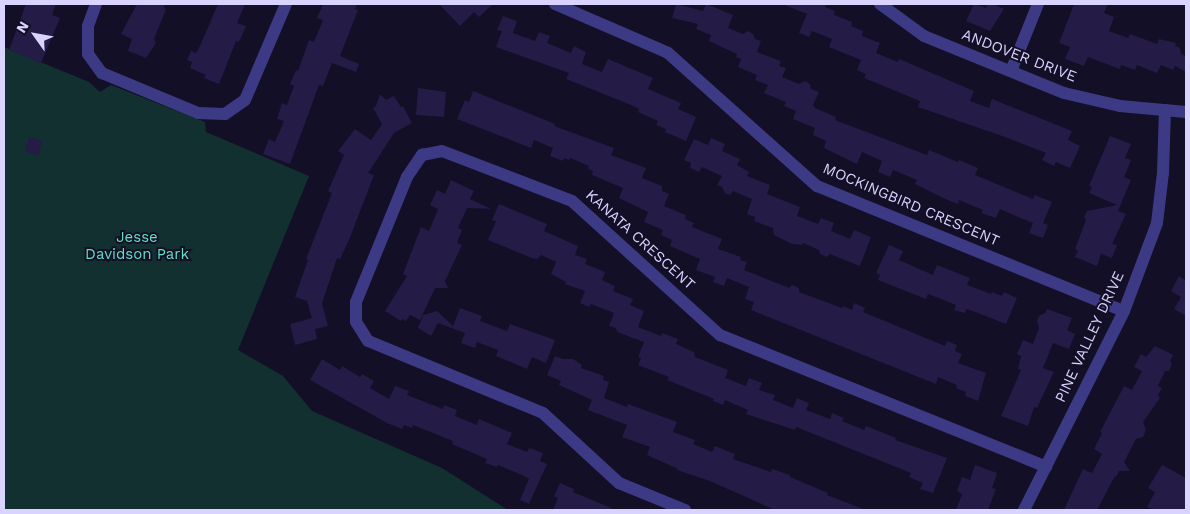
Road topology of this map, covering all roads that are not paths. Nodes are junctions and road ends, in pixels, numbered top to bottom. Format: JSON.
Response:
{"nodes":[{"id":1,"x":96,"y":4,"type":"edge"},
{"id":2,"x":286,"y":4,"type":"edge"},
{"id":3,"x":555,"y":4,"type":"edge"},
{"id":4,"x":880,"y":4,"type":"edge"},
{"id":5,"x":1038,"y":4,"type":"edge"},
{"id":6,"x":1011,"y":71,"type":"junction"},
{"id":7,"x":1165,"y":110,"type":"junction"},
{"id":8,"x":1186,"y":112,"type":"edge"},
{"id":9,"x":1124,"y":311,"type":"junction"},
{"id":10,"x":1046,"y":467,"type":"junction"},
{"id":11,"x":685,"y":510,"type":"edge"},
{"id":12,"x":1024,"y":510,"type":"edge"}],
"edges":[{"from":1,"to":2,"type":"street"},
{"from":3,"to":9,"type":"street","name":"MOCKINGBIRD CRESCENT"},
{"from":4,"to":6,"type":"street","name":"ANDOVER DRIVE"},
{"from":5,"to":6,"type":"street"},
{"from":6,"to":7,"type":"street","name":"ANDOVER DRIVE"},
{"from":7,"to":8,"type":"street","name":"ANDOVER DRIVE"},
{"from":7,"to":9,"type":"street","name":"PINE VALLEY DRIVE"},
{"from":9,"to":10,"type":"street","name":"PINE VALLEY DRIVE"},
{"from":10,"to":11,"type":"street","name":"KANATA CRESCENT"},
{"from":10,"to":12,"type":"street","name":"PINE VALLEY DRIVE"}]}
